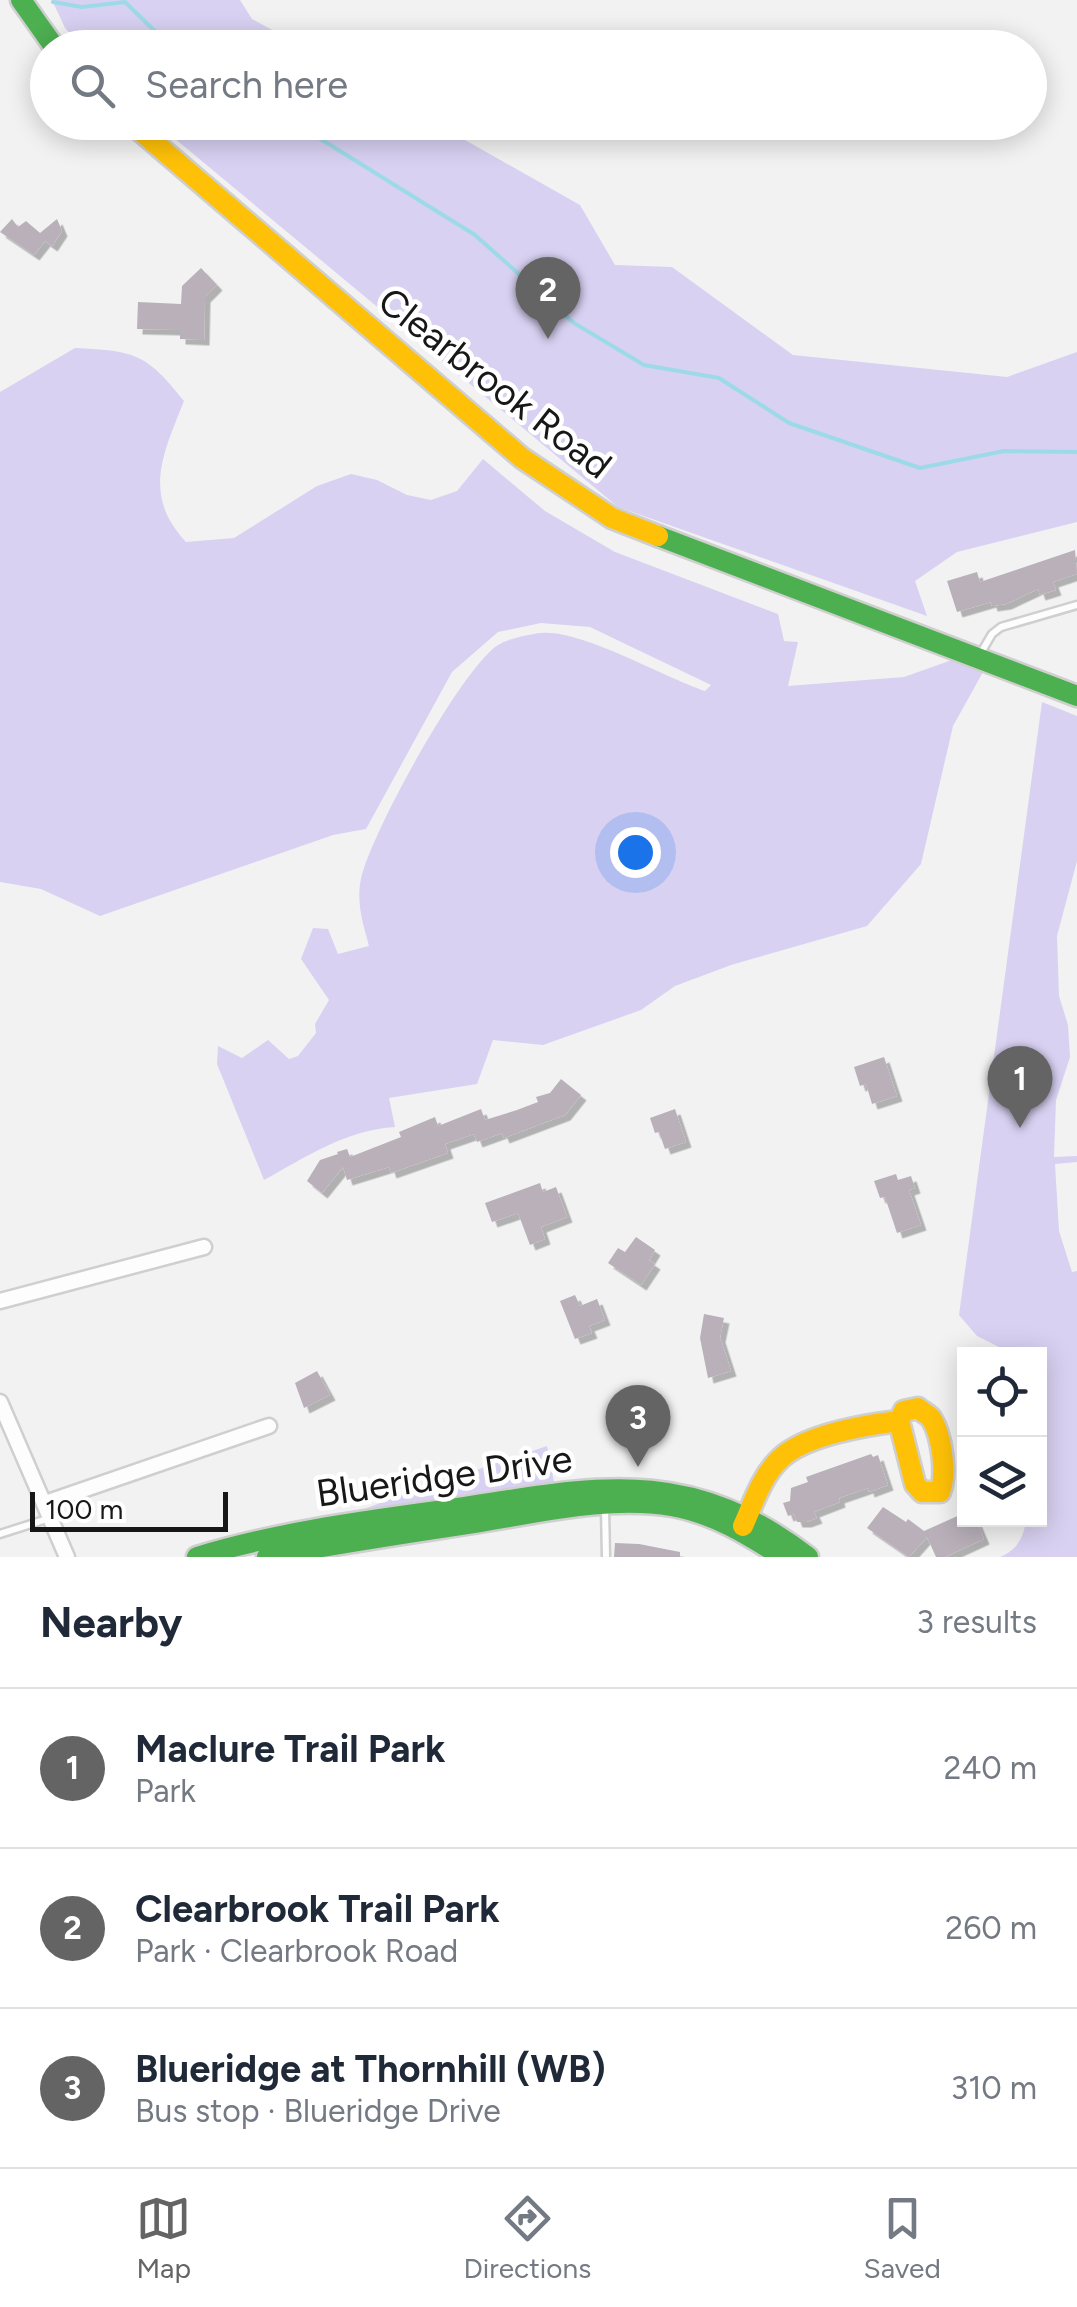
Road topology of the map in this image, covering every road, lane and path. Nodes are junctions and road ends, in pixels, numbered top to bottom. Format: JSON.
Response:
{"nodes":[{"id":1,"x":21,"y":0,"type":"edge"},
{"id":2,"x":42,"y":30,"type":"edge"},
{"id":3,"x":151,"y":140,"type":"edge"},
{"id":4,"x":1077,"y":605,"type":"edge"},
{"id":5,"x":978,"y":657,"type":"junction"},
{"id":6,"x":1077,"y":696,"type":"edge"},
{"id":7,"x":204,"y":1247,"type":"dead end"},
{"id":8,"x":0,"y":1301,"type":"edge"},
{"id":9,"x":0,"y":1402,"type":"edge"},
{"id":10,"x":899,"y":1421,"type":"dead end"},
{"id":11,"x":269,"y":1426,"type":"dead end"},
{"id":12,"x":605,"y":1505,"type":"junction"},
{"id":13,"x":48,"y":1510,"type":"junction"},
{"id":14,"x":744,"y":1523,"type":"junction"},
{"id":15,"x":0,"y":1534,"type":"edge"},
{"id":16,"x":67,"y":1557,"type":"edge"},
{"id":17,"x":197,"y":1557,"type":"edge"},
{"id":18,"x":267,"y":1557,"type":"edge"},
{"id":19,"x":606,"y":1557,"type":"edge"},
{"id":20,"x":782,"y":1557,"type":"edge"},
{"id":21,"x":808,"y":1557,"type":"edge"}],
"edges":[{"from":1,"to":2,"type":"street"},
{"from":3,"to":5,"type":"street","name":"Clearbrook Road"},
{"from":4,"to":5,"type":"lane"},
{"from":5,"to":6,"type":"street","name":"Clearbrook Road"},
{"from":7,"to":8,"type":"street"},
{"from":9,"to":13,"type":"street"},
{"from":10,"to":14,"type":"street"},
{"from":11,"to":13,"type":"street"},
{"from":12,"to":14,"type":"street","name":"Blueridge Drive"},
{"from":12,"to":18,"type":"street","name":"Blueridge Drive"},
{"from":12,"to":19,"type":"lane"},
{"from":13,"to":15,"type":"lane"},
{"from":13,"to":16,"type":"street"},
{"from":14,"to":17,"type":"street","name":"Blueridge Drive"},
{"from":14,"to":20,"type":"street","name":"Blueridge Drive"},
{"from":14,"to":21,"type":"street","name":"Blueridge Drive"}]}
